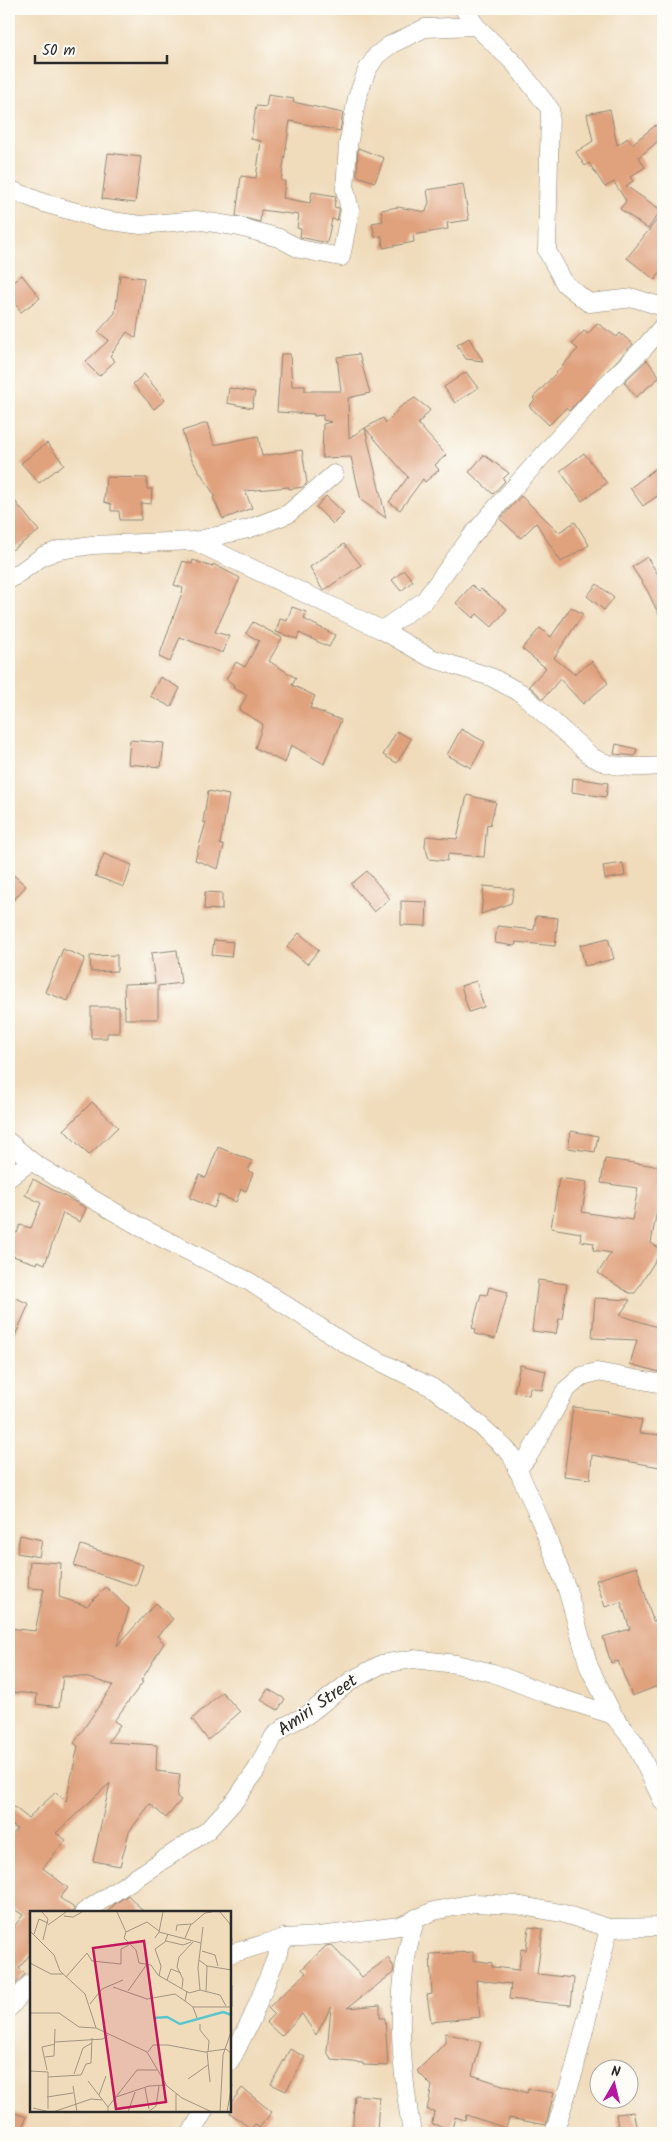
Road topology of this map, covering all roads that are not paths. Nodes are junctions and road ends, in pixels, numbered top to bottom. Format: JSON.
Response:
{"nodes":[{"id":1,"x":464,"y":9,"type":"edge"},
{"id":2,"x":476,"y":26,"type":"junction"},
{"id":3,"x":9,"y":189,"type":"edge"},
{"id":4,"x":663,"y":307,"type":"edge"},
{"id":5,"x":663,"y":326,"type":"edge"},
{"id":6,"x":334,"y":474,"type":"dead end"},
{"id":7,"x":194,"y":542,"type":"junction"},
{"id":8,"x":9,"y":580,"type":"edge"},
{"id":9,"x":382,"y":630,"type":"junction"},
{"id":10,"x":663,"y":766,"type":"edge"},
{"id":11,"x":9,"y":1142,"type":"edge"},
{"id":12,"x":31,"y":1161,"type":"junction"},
{"id":13,"x":9,"y":1178,"type":"edge"},
{"id":14,"x":663,"y":1384,"type":"edge"},
{"id":15,"x":517,"y":1470,"type":"junction"},
{"id":16,"x":613,"y":1715,"type":"junction"},
{"id":17,"x":663,"y":1802,"type":"edge"},
{"id":18,"x":86,"y":1911,"type":"edge"},
{"id":19,"x":416,"y":1918,"type":"junction"},
{"id":20,"x":663,"y":1927,"type":"edge"},
{"id":21,"x":610,"y":1928,"type":"junction"},
{"id":22,"x":284,"y":1938,"type":"junction"},
{"id":23,"x":231,"y":1954,"type":"edge"},
{"id":24,"x":30,"y":1985,"type":"edge"},
{"id":25,"x":9,"y":2008,"type":"edge"},
{"id":26,"x":231,"y":2060,"type":"edge"},
{"id":27,"x":203,"y":2112,"type":"edge"},
{"id":28,"x":192,"y":2133,"type":"edge"},
{"id":29,"x":412,"y":2133,"type":"edge"},
{"id":30,"x":554,"y":2133,"type":"edge"}],
"edges":[{"from":1,"to":2,"type":"street"},
{"from":2,"to":3,"type":"street"},
{"from":2,"to":4,"type":"street"},
{"from":5,"to":9,"type":"street"},
{"from":6,"to":7,"type":"street"},
{"from":7,"to":8,"type":"street"},
{"from":7,"to":9,"type":"street"},
{"from":9,"to":10,"type":"street"},
{"from":11,"to":12,"type":"street"},
{"from":12,"to":13,"type":"street"},
{"from":12,"to":15,"type":"street"},
{"from":14,"to":15,"type":"street"},
{"from":15,"to":16,"type":"street"},
{"from":16,"to":17,"type":"street"},
{"from":16,"to":18,"type":"street","name":"Amiri Street"},
{"from":19,"to":21,"type":"street"},
{"from":19,"to":22,"type":"street"},
{"from":19,"to":29,"type":"street"},
{"from":20,"to":21,"type":"street"},
{"from":21,"to":30,"type":"street"},
{"from":22,"to":23,"type":"street"},
{"from":22,"to":26,"type":"street"},
{"from":24,"to":25,"type":"street"},
{"from":27,"to":28,"type":"street"}]}
